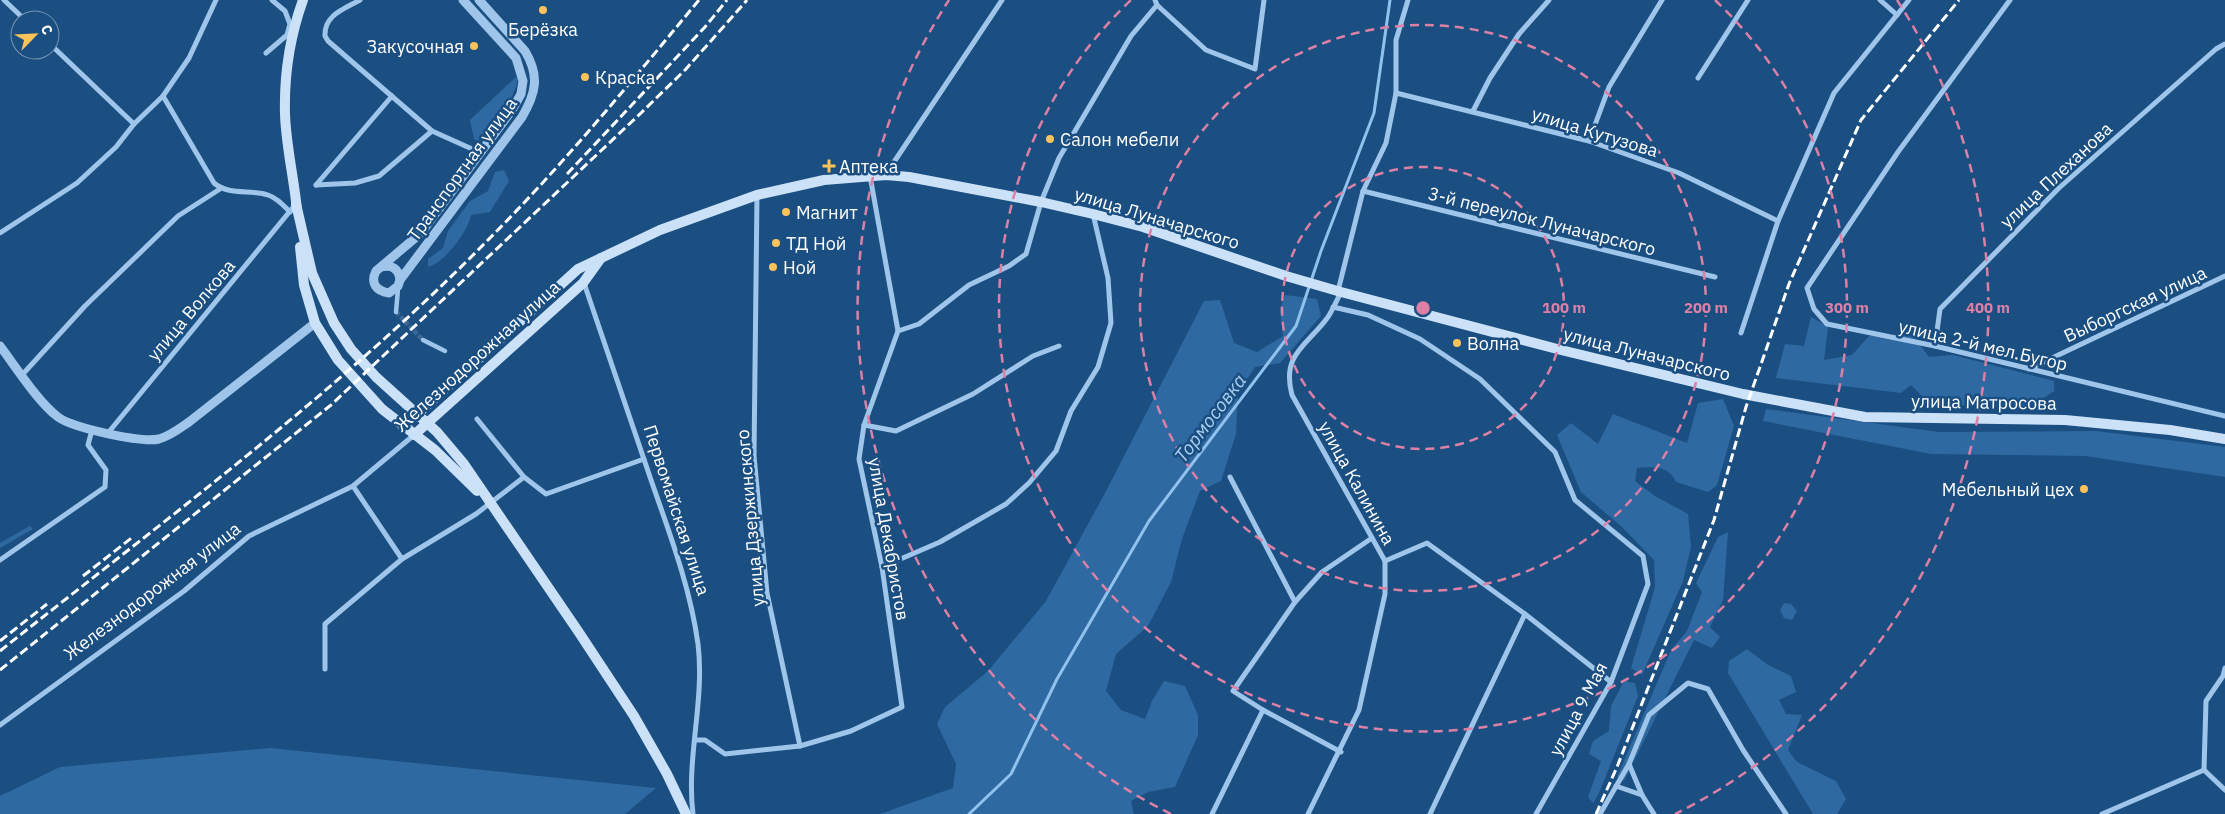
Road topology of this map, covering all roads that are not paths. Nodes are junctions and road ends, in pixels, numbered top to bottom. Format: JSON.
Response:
{"nodes":[{"id":1,"x":4,"y":0,"type":"edge"},
{"id":2,"x":216,"y":0,"type":"edge"},
{"id":3,"x":272,"y":0,"type":"edge"},
{"id":4,"x":303,"y":0,"type":"edge"},
{"id":5,"x":360,"y":0,"type":"edge"},
{"id":6,"x":462,"y":0,"type":"edge"},
{"id":7,"x":479,"y":0,"type":"edge"},
{"id":8,"x":1002,"y":0,"type":"edge"},
{"id":9,"x":1264,"y":0,"type":"edge"},
{"id":10,"x":1408,"y":0,"type":"edge"},
{"id":11,"x":1549,"y":0,"type":"edge"},
{"id":12,"x":1662,"y":0,"type":"edge"},
{"id":13,"x":1748,"y":0,"type":"edge"},
{"id":14,"x":1880,"y":0,"type":"edge"},
{"id":15,"x":1909,"y":0,"type":"edge"},
{"id":16,"x":2010,"y":0,"type":"edge"},
{"id":17,"x":1156,"y":3,"type":"edge"},
{"id":18,"x":14,"y":10,"type":"edge"},
{"id":19,"x":1897,"y":15,"type":"junction"},
{"id":20,"x":2225,"y":44,"type":"edge"},
{"id":21,"x":60,"y":54,"type":"edge"},
{"id":22,"x":266,"y":54,"type":"dead end"},
{"id":23,"x":1698,"y":78,"type":"dead end"},
{"id":24,"x":1396,"y":92,"type":"junction"},
{"id":25,"x":163,"y":96,"type":"junction"},
{"id":26,"x":392,"y":96,"type":"junction"},
{"id":27,"x":1473,"y":111,"type":"junction"},
{"id":28,"x":134,"y":124,"type":"junction"},
{"id":29,"x":432,"y":131,"type":"junction"},
{"id":30,"x":1589,"y":141,"type":"junction"},
{"id":31,"x":481,"y":153,"type":"junction"},
{"id":32,"x":870,"y":175,"type":"junction"},
{"id":33,"x":886,"y":175,"type":"junction"},
{"id":34,"x":220,"y":189,"type":"junction"},
{"id":35,"x":1363,"y":192,"type":"junction"},
{"id":36,"x":757,"y":195,"type":"junction"},
{"id":37,"x":1041,"y":202,"type":"junction"},
{"id":38,"x":293,"y":208,"type":"junction"},
{"id":39,"x":1093,"y":214,"type":"junction"},
{"id":40,"x":1778,"y":221,"type":"junction"},
{"id":41,"x":0,"y":233,"type":"edge"},
{"id":42,"x":602,"y":258,"type":"junction"},
{"id":43,"x":381,"y":267,"type":"junction"},
{"id":44,"x":578,"y":269,"type":"junction"},
{"id":45,"x":2225,"y":276,"type":"edge"},
{"id":46,"x":1715,"y":277,"type":"dead end"},
{"id":47,"x":583,"y":282,"type":"junction"},
{"id":48,"x":399,"y":283,"type":"junction"},
{"id":49,"x":1339,"y":292,"type":"junction"},
{"id":50,"x":1333,"y":307,"type":"junction"},
{"id":51,"x":396,"y":312,"type":"dead end"},
{"id":52,"x":315,"y":323,"type":"junction"},
{"id":53,"x":898,"y":331,"type":"junction"},
{"id":54,"x":1741,"y":334,"type":"dead end"},
{"id":55,"x":423,"y":340,"type":"tunnel mouth"},
{"id":56,"x":0,"y":346,"type":"edge"},
{"id":57,"x":1060,"y":346,"type":"dead end"},
{"id":58,"x":1934,"y":346,"type":"junction"},
{"id":59,"x":445,"y":351,"type":"dead end"},
{"id":60,"x":2029,"y":369,"type":"junction"},
{"id":61,"x":22,"y":375,"type":"junction"},
{"id":62,"x":1743,"y":394,"type":"joint"},
{"id":63,"x":416,"y":415,"type":"junction"},
{"id":64,"x":2225,"y":416,"type":"edge"},
{"id":65,"x":477,"y":419,"type":"dead end"},
{"id":66,"x":427,"y":424,"type":"junction"},
{"id":67,"x":864,"y":425,"type":"junction"},
{"id":68,"x":403,"y":427,"type":"junction"},
{"id":69,"x":92,"y":430,"type":"junction"},
{"id":70,"x":108,"y":433,"type":"junction"},
{"id":71,"x":414,"y":435,"type":"junction"},
{"id":72,"x":2225,"y":439,"type":"edge"},
{"id":73,"x":644,"y":459,"type":"junction"},
{"id":74,"x":524,"y":477,"type":"junction"},
{"id":75,"x":1230,"y":477,"type":"dead end"},
{"id":76,"x":353,"y":486,"type":"junction"},
{"id":77,"x":490,"y":504,"type":"junction"},
{"id":78,"x":1372,"y":538,"type":"junction"},
{"id":79,"x":402,"y":559,"type":"junction"},
{"id":80,"x":0,"y":560,"type":"edge"},
{"id":81,"x":1384,"y":561,"type":"junction"},
{"id":82,"x":882,"y":567,"type":"junction"},
{"id":83,"x":1295,"y":602,"type":"junction"},
{"id":84,"x":1525,"y":614,"type":"junction"},
{"id":85,"x":2225,"y":668,"type":"edge"},
{"id":86,"x":325,"y":669,"type":"dead end"},
{"id":87,"x":1611,"y":682,"type":"junction"},
{"id":88,"x":1263,"y":710,"type":"junction"},
{"id":89,"x":0,"y":725,"type":"edge"},
{"id":90,"x":696,"y":740,"type":"junction"},
{"id":91,"x":800,"y":746,"type":"junction"},
{"id":92,"x":1341,"y":752,"type":"junction"},
{"id":93,"x":1629,"y":764,"type":"junction"},
{"id":94,"x":2204,"y":770,"type":"junction"},
{"id":95,"x":1616,"y":786,"type":"junction"},
{"id":96,"x":2225,"y":790,"type":"edge"},
{"id":97,"x":1642,"y":795,"type":"junction"},
{"id":98,"x":686,"y":814,"type":"edge"},
{"id":99,"x":693,"y":814,"type":"edge"},
{"id":100,"x":1212,"y":814,"type":"edge"},
{"id":101,"x":1308,"y":814,"type":"edge"},
{"id":102,"x":1430,"y":814,"type":"edge"},
{"id":103,"x":1536,"y":814,"type":"edge"},
{"id":104,"x":1600,"y":814,"type":"edge"},
{"id":105,"x":1654,"y":814,"type":"edge"},
{"id":106,"x":1786,"y":814,"type":"edge"},
{"id":107,"x":2102,"y":814,"type":"edge"}],
"edges":[{"from":1,"to":18,"type":"street"},
{"from":2,"to":25,"type":"street"},
{"from":3,"to":22,"type":"street"},
{"from":4,"to":38,"type":"main road"},
{"from":5,"to":26,"type":"street"},
{"from":6,"to":31,"type":"street","name":"Транспортная улица"},
{"from":7,"to":48,"type":"street","name":"Транспортная улица"},
{"from":8,"to":33,"type":"street"},
{"from":9,"to":17,"type":"street"},
{"from":10,"to":24,"type":"street","name":"улица Калинина"},
{"from":11,"to":27,"type":"street"},
{"from":12,"to":30,"type":"street"},
{"from":13,"to":23,"type":"street"},
{"from":14,"to":19,"type":"street"},
{"from":15,"to":19,"type":"street"},
{"from":16,"to":58,"type":"street","name":"улица 2-й мел.Бугор"},
{"from":17,"to":37,"type":"street"},
{"from":19,"to":40,"type":"street"},
{"from":20,"to":58,"type":"street","name":"улица Плеханова"},
{"from":21,"to":28,"type":"street"},
{"from":24,"to":27,"type":"street","name":"улица Кутузова"},
{"from":24,"to":35,"type":"street","name":"улица Калинина"},
{"from":25,"to":28,"type":"street"},
{"from":25,"to":34,"type":"street"},
{"from":26,"to":29,"type":"street"},
{"from":26,"to":29,"type":"street"},
{"from":27,"to":30,"type":"street","name":"улица Кутузова"},
{"from":28,"to":41,"type":"street"},
{"from":29,"to":31,"type":"street"},
{"from":30,"to":40,"type":"street","name":"улица Кутузова"},
{"from":31,"to":43,"type":"street","name":"Транспортная улица"},
{"from":32,"to":33,"type":"main road","name":"улица Луначарского"},
{"from":32,"to":36,"type":"main road","name":"улица Луначарского"},
{"from":32,"to":53,"type":"street"},
{"from":33,"to":37,"type":"main road","name":"улица Луначарского"},
{"from":34,"to":38,"type":"street"},
{"from":34,"to":61,"type":"street"},
{"from":35,"to":46,"type":"street","name":"3-й переулок Луначарского"},
{"from":35,"to":49,"type":"street","name":"улица Калинина"},
{"from":36,"to":42,"type":"main road","name":"улица Луначарского"},
{"from":36,"to":91,"type":"street","name":"улица Дзержинского"},
{"from":37,"to":39,"type":"main road","name":"улица Луначарского"},
{"from":37,"to":53,"type":"street"},
{"from":38,"to":52,"type":"main road"},
{"from":38,"to":63,"type":"main road"},
{"from":38,"to":70,"type":"street","name":"улица Волкова"},
{"from":39,"to":49,"type":"main road","name":"улица Луначарского"},
{"from":39,"to":82,"type":"street"},
{"from":40,"to":54,"type":"street"},
{"from":42,"to":44,"type":"main road","name":"улица Луначарского"},
{"from":42,"to":47,"type":"main road","name":"Железнодорожная улица"},
{"from":43,"to":48,"type":"street"},
{"from":43,"to":48,"type":"street"},
{"from":44,"to":47,"type":"main road"},
{"from":44,"to":63,"type":"main road","name":"Железнодорожная улица"},
{"from":45,"to":60,"type":"street","name":"Выборгская улица"},
{"from":47,"to":66,"type":"main road","name":"Железнодорожная улица"},
{"from":47,"to":73,"type":"street","name":"Первомайская улица"},
{"from":48,"to":51,"type":"street"},
{"from":49,"to":50,"type":"street","name":"улица Калинина"},
{"from":49,"to":62,"type":"main road","name":"улица Луначарского"},
{"from":50,"to":78,"type":"street","name":"улица Калинина"},
{"from":50,"to":87,"type":"street","name":"улица 9 Мая"},
{"from":52,"to":68,"type":"main road"},
{"from":52,"to":70,"type":"street"},
{"from":53,"to":67,"type":"street","name":"улица Декабристов"},
{"from":55,"to":59,"type":"street"},
{"from":56,"to":61,"type":"street"},
{"from":57,"to":67,"type":"street"},
{"from":58,"to":60,"type":"street","name":"улица 2-й мел.Бугор"},
{"from":60,"to":64,"type":"street","name":"улица 2-й мел.Бугор"},
{"from":61,"to":69,"type":"street"},
{"from":62,"to":72,"type":"main road","name":"улица Матросова"},
{"from":63,"to":66,"type":"main road"},
{"from":63,"to":68,"type":"main road","name":"Железнодорожная улица"},
{"from":65,"to":74,"type":"street"},
{"from":66,"to":71,"type":"main road","name":"Железнодорожная улица"},
{"from":66,"to":77,"type":"main road"},
{"from":67,"to":82,"type":"street","name":"улица Декабристов"},
{"from":68,"to":71,"type":"main road"},
{"from":69,"to":70,"type":"street"},
{"from":69,"to":80,"type":"street"},
{"from":71,"to":76,"type":"street","name":"Железнодорожная улица"},
{"from":71,"to":77,"type":"main road"},
{"from":73,"to":74,"type":"street"},
{"from":73,"to":90,"type":"street","name":"Первомайская улица"},
{"from":74,"to":77,"type":"street"},
{"from":75,"to":83,"type":"street"},
{"from":76,"to":79,"type":"street"},
{"from":76,"to":89,"type":"street","name":"Железнодорожная улица"},
{"from":77,"to":79,"type":"street"},
{"from":77,"to":98,"type":"main road"},
{"from":78,"to":81,"type":"street","name":"улица Калинина"},
{"from":78,"to":83,"type":"street"},
{"from":79,"to":86,"type":"street"},
{"from":81,"to":84,"type":"street"},
{"from":81,"to":92,"type":"street","name":"улица Калинина"},
{"from":82,"to":91,"type":"street","name":"улица Декабристов"},
{"from":83,"to":88,"type":"street"},
{"from":84,"to":87,"type":"street"},
{"from":84,"to":102,"type":"street"},
{"from":85,"to":94,"type":"street"},
{"from":87,"to":103,"type":"street","name":"улица 9 Мая"},
{"from":88,"to":92,"type":"street"},
{"from":88,"to":100,"type":"street"},
{"from":90,"to":91,"type":"street"},
{"from":90,"to":99,"type":"street","name":"Первомайская улица"},
{"from":92,"to":101,"type":"street","name":"улица Калинина"},
{"from":93,"to":95,"type":"street"},
{"from":93,"to":97,"type":"street"},
{"from":93,"to":106,"type":"street"},
{"from":94,"to":96,"type":"street"},
{"from":94,"to":107,"type":"street"},
{"from":95,"to":97,"type":"street"},
{"from":95,"to":104,"type":"street"},
{"from":97,"to":105,"type":"street"}]}
